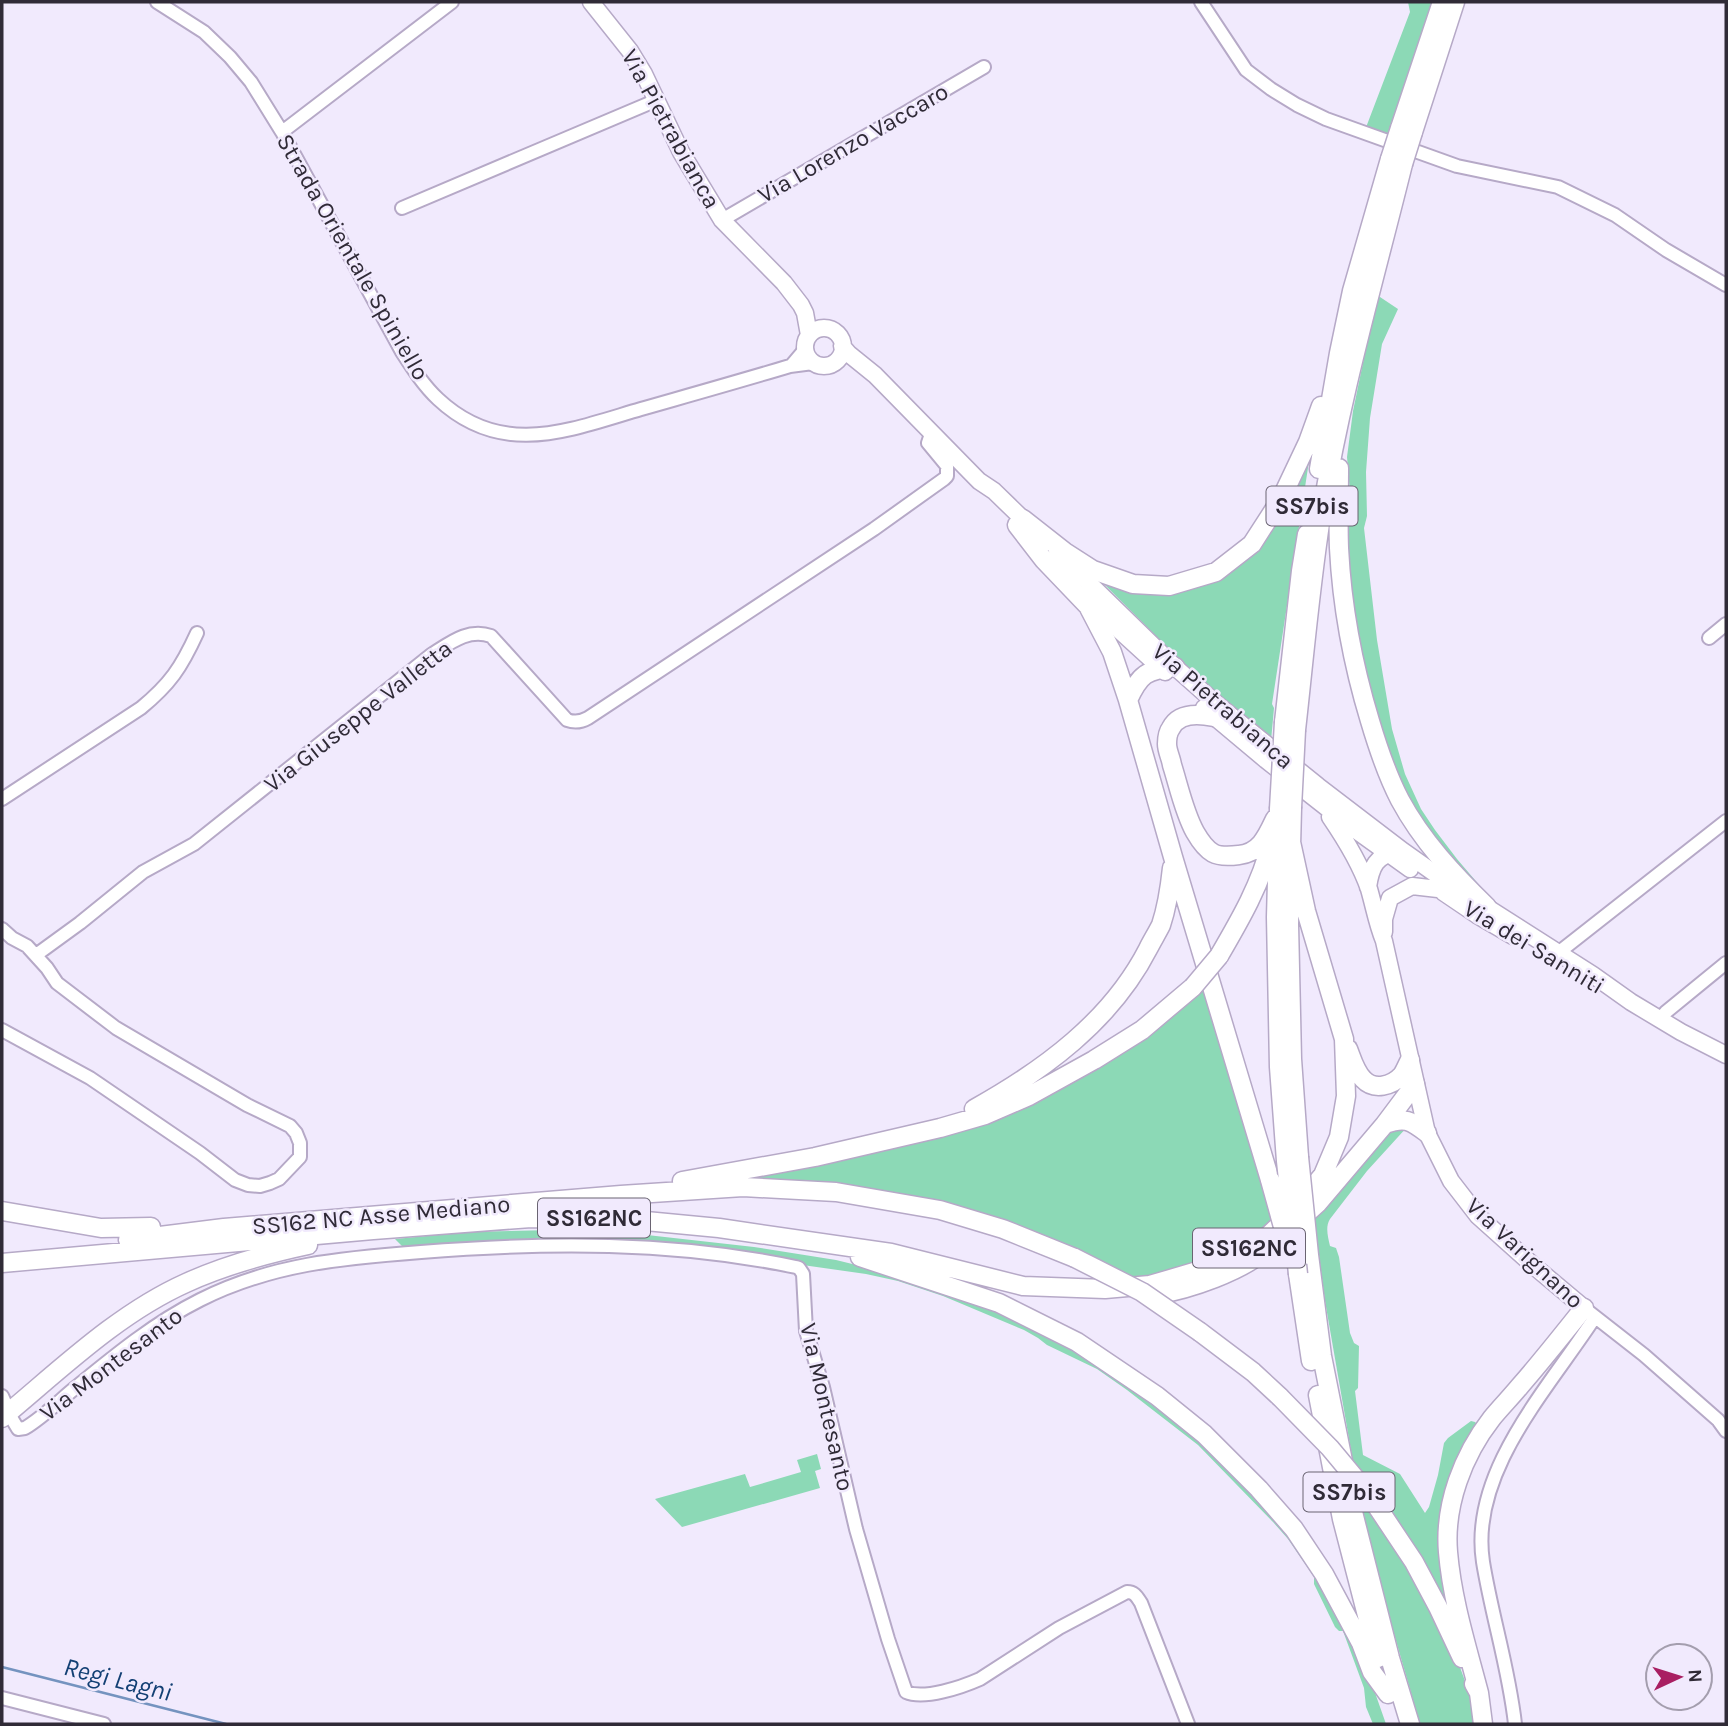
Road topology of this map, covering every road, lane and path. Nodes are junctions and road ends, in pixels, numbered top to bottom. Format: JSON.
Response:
{"nodes":[{"id":1,"x":157,"y":2,"type":"edge"},
{"id":2,"x":453,"y":2,"type":"edge"},
{"id":3,"x":591,"y":2,"type":"edge"},
{"id":4,"x":1201,"y":2,"type":"edge"},
{"id":5,"x":1442,"y":2,"type":"edge"},
{"id":6,"x":1455,"y":2,"type":"edge"},
{"id":7,"x":984,"y":67,"type":"dead end"},
{"id":8,"x":657,"y":100,"type":"junction"},
{"id":9,"x":1406,"y":130,"type":"junction"},
{"id":10,"x":282,"y":132,"type":"junction"},
{"id":11,"x":402,"y":208,"type":"dead end"},
{"id":12,"x":722,"y":220,"type":"junction"},
{"id":13,"x":785,"y":284,"type":"junction"},
{"id":14,"x":1726,"y":285,"type":"edge"},
{"id":15,"x":1360,"y":295,"type":"junction"},
{"id":16,"x":826,"y":329,"type":"junction"},
{"id":17,"x":807,"y":341,"type":"junction"},
{"id":18,"x":842,"y":346,"type":"junction"},
{"id":19,"x":1339,"y":353,"type":"junction"},
{"id":20,"x":813,"y":363,"type":"junction"},
{"id":21,"x":830,"y":365,"type":"junction"},
{"id":22,"x":790,"y":366,"type":"junction"},
{"id":23,"x":866,"y":367,"type":"junction"},
{"id":24,"x":1344,"y":404,"type":"junction"},
{"id":25,"x":933,"y":433,"type":"junction"},
{"id":26,"x":1020,"y":522,"type":"junction"},
{"id":27,"x":1726,"y":624,"type":"edge"},
{"id":28,"x":197,"y":633,"type":"dead end"},
{"id":29,"x":1709,"y":638,"type":"dead end"},
{"id":30,"x":1168,"y":668,"type":"junction"},
{"id":31,"x":1128,"y":700,"type":"junction"},
{"id":32,"x":1214,"y":717,"type":"junction"},
{"id":33,"x":1290,"y":726,"type":"junction"},
{"id":34,"x":2,"y":799,"type":"edge"},
{"id":35,"x":1320,"y":802,"type":"junction"},
{"id":36,"x":1286,"y":809,"type":"junction"},
{"id":37,"x":1726,"y":821,"type":"edge"},
{"id":38,"x":1291,"y":842,"type":"junction"},
{"id":39,"x":1398,"y":856,"type":"junction"},
{"id":40,"x":1173,"y":857,"type":"junction"},
{"id":41,"x":1368,"y":887,"type":"junction"},
{"id":42,"x":1438,"y":888,"type":"junction"},
{"id":43,"x":1390,"y":898,"type":"junction"},
{"id":44,"x":1487,"y":907,"type":"junction"},
{"id":45,"x":2,"y":929,"type":"edge"},
{"id":46,"x":1384,"y":941,"type":"junction"},
{"id":47,"x":1558,"y":953,"type":"junction"},
{"id":48,"x":36,"y":955,"type":"junction"},
{"id":49,"x":1726,"y":963,"type":"edge"},
{"id":50,"x":1631,"y":1002,"type":"junction"},
{"id":51,"x":1660,"y":1019,"type":"junction"},
{"id":52,"x":2,"y":1030,"type":"edge"},
{"id":53,"x":1344,"y":1039,"type":"junction"},
{"id":54,"x":1726,"y":1055,"type":"edge"},
{"id":55,"x":1410,"y":1060,"type":"junction"},
{"id":56,"x":1415,"y":1084,"type":"junction"},
{"id":57,"x":1385,"y":1124,"type":"junction"},
{"id":58,"x":940,"y":1128,"type":"junction"},
{"id":59,"x":1427,"y":1133,"type":"junction"},
{"id":60,"x":1292,"y":1159,"type":"junction"},
{"id":61,"x":621,"y":1195,"type":"junction"},
{"id":62,"x":2,"y":1210,"type":"edge"},
{"id":63,"x":224,"y":1228,"type":"junction"},
{"id":64,"x":373,"y":1230,"type":"junction"},
{"id":65,"x":814,"y":1242,"type":"junction"},
{"id":66,"x":2,"y":1252,"type":"edge"},
{"id":67,"x":2,"y":1263,"type":"edge"},
{"id":68,"x":1298,"y":1274,"type":"junction"},
{"id":69,"x":1023,"y":1286,"type":"junction"},
{"id":70,"x":1590,"y":1312,"type":"junction"},
{"id":71,"x":5,"y":1409,"type":"edge"},
{"id":72,"x":1726,"y":1430,"type":"edge"},
{"id":73,"x":1479,"y":1693,"type":"junction"},
{"id":74,"x":1388,"y":1694,"type":"junction"},
{"id":75,"x":2,"y":1698,"type":"edge"},
{"id":76,"x":104,"y":1724,"type":"edge"},
{"id":77,"x":1188,"y":1724,"type":"edge"},
{"id":78,"x":1397,"y":1724,"type":"edge"},
{"id":79,"x":1410,"y":1724,"type":"edge"},
{"id":80,"x":1483,"y":1724,"type":"edge"},
{"id":81,"x":1515,"y":1724,"type":"edge"}],
"edges":[{"from":1,"to":10,"type":"street","name":"Strada Orientale Spiniello"},
{"from":2,"to":10,"type":"street"},
{"from":3,"to":8,"type":"main road","name":"Via Pietrabianca"},
{"from":4,"to":14,"type":"street"},
{"from":5,"to":9,"type":"highway","number":"SS7bis"},
{"from":6,"to":9,"type":"highway","number":"SS7bis"},
{"from":7,"to":12,"type":"street","name":"Via Lorenzo Vaccaro"},
{"from":8,"to":11,"type":"street"},
{"from":8,"to":12,"type":"main road","name":"Via Pietrabianca"},
{"from":9,"to":15,"type":"highway","number":"SS7bis","bridge":true},
{"from":10,"to":22,"type":"street","name":"Strada Orientale Spiniello"},
{"from":12,"to":13,"type":"main road","name":"Via Pietrabianca"},
{"from":13,"to":16,"type":"main road","name":"Via Pietrabianca"},
{"from":13,"to":17,"type":"main road","name":"Via Pietrabianca"},
{"from":15,"to":19,"type":"highway","number":"SS7bis"},
{"from":15,"to":24,"type":"highway","number":"SS7bis"},
{"from":16,"to":17,"type":"main road"},
{"from":16,"to":18,"type":"main road","name":"Via Pietrabianca"},
{"from":17,"to":20,"type":"main road","name":"Via Pietrabianca"},
{"from":17,"to":22,"type":"street"},
{"from":18,"to":21,"type":"main road"},
{"from":18,"to":23,"type":"main road","name":"Via Pietrabianca"},
{"from":19,"to":26,"type":"highway"},
{"from":19,"to":33,"type":"highway","number":"SS7bis"},
{"from":20,"to":21,"type":"main road"},
{"from":20,"to":22,"type":"street","name":"Strada Orientale Spiniello"},
{"from":21,"to":23,"type":"main road"},
{"from":23,"to":25,"type":"main road","name":"Via Pietrabianca"},
{"from":24,"to":33,"type":"highway","number":"SS7bis"},
{"from":24,"to":44,"type":"highway"},
{"from":25,"to":26,"type":"main road","name":"Via Pietrabianca"},
{"from":25,"to":48,"type":"street","name":"Via Giuseppe Valletta"},
{"from":26,"to":30,"type":"main road","name":"Via Pietrabianca"},
{"from":26,"to":31,"type":"highway"},
{"from":27,"to":29,"type":"street"},
{"from":28,"to":34,"type":"street"},
{"from":30,"to":31,"type":"highway"},
{"from":30,"to":32,"type":"main road","name":"Via Pietrabianca"},
{"from":30,"to":39,"type":"main road","name":"Via Pietrabianca"},
{"from":31,"to":40,"type":"highway"},
{"from":32,"to":35,"type":"main road","name":"Via Pietrabianca"},
{"from":32,"to":36,"type":"highway"},
{"from":33,"to":36,"type":"highway","number":"SS7bis","bridge":true},
{"from":35,"to":39,"type":"main road","name":"Via Pietrabianca"},
{"from":35,"to":41,"type":"main road","name":"Via Varignano"},
{"from":36,"to":38,"type":"highway","number":"SS7bis"},
{"from":36,"to":58,"type":"highway","bridge":true},
{"from":36,"to":60,"type":"highway","number":"SS7bis"},
{"from":37,"to":47,"type":"street"},
{"from":38,"to":53,"type":"highway","number":"SS162NC"},
{"from":38,"to":60,"type":"highway","number":"SS7bis"},
{"from":39,"to":41,"type":"main road"},
{"from":39,"to":42,"type":"main road","name":"Via Pietrabianca"},
{"from":39,"to":43,"type":"main road","name":"Via Varignano"},
{"from":39,"to":44,"type":"main road","name":"Via Pietrabianca"},
{"from":40,"to":58,"type":"highway"},
{"from":40,"to":68,"type":"highway","bridge":true},
{"from":41,"to":46,"type":"main road","name":"Via Varignano"},
{"from":42,"to":43,"type":"main road"},
{"from":42,"to":50,"type":"main road","name":"Via dei Sanniti"},
{"from":43,"to":46,"type":"main road","name":"Via Varignano"},
{"from":44,"to":47,"type":"main road","name":"Via dei Sanniti"},
{"from":45,"to":48,"type":"street"},
{"from":46,"to":55,"type":"main road","name":"Via Varignano"},
{"from":47,"to":50,"type":"main road","name":"Via dei Sanniti"},
{"from":48,"to":52,"type":"street"},
{"from":49,"to":51,"type":"street"},
{"from":50,"to":51,"type":"main road","name":"Via dei Sanniti"},
{"from":51,"to":54,"type":"main road","name":"Via dei Sanniti"},
{"from":53,"to":55,"type":"highway"},
{"from":53,"to":69,"type":"highway","number":"SS162NC"},
{"from":55,"to":56,"type":"main road","name":"Via Varignano"},
{"from":56,"to":57,"type":"highway"},
{"from":56,"to":59,"type":"main road","name":"Via Varignano"},
{"from":57,"to":59,"type":"highway"},
{"from":57,"to":69,"type":"highway"},
{"from":58,"to":61,"type":"highway"},
{"from":59,"to":70,"type":"main road","name":"Via Varignano"},
{"from":60,"to":68,"type":"highway","number":"SS7bis","bridge":true},
{"from":60,"to":79,"type":"highway","number":"SS7bis","bridge":true},
{"from":61,"to":63,"type":"highway","name":"SS162 NC Asse Mediano"},
{"from":61,"to":73,"type":"highway","bridge":true},
{"from":62,"to":63,"type":"highway"},
{"from":63,"to":66,"type":"highway"},
{"from":64,"to":65,"type":"highway","number":"SS162NC"},
{"from":64,"to":67,"type":"highway"},
{"from":64,"to":71,"type":"highway"},
{"from":65,"to":69,"type":"highway","number":"SS162NC"},
{"from":65,"to":74,"type":"highway"},
{"from":68,"to":74,"type":"highway","number":"SS7bis"},
{"from":70,"to":72,"type":"street","name":"Via Varignano"},
{"from":70,"to":73,"type":"highway"},
{"from":70,"to":81,"type":"street"},
{"from":71,"to":77,"type":"street","name":"Via Montesanto"},
{"from":73,"to":80,"type":"highway"},
{"from":74,"to":78,"type":"highway","number":"SS7bis"},
{"from":75,"to":76,"type":"street"}]}
